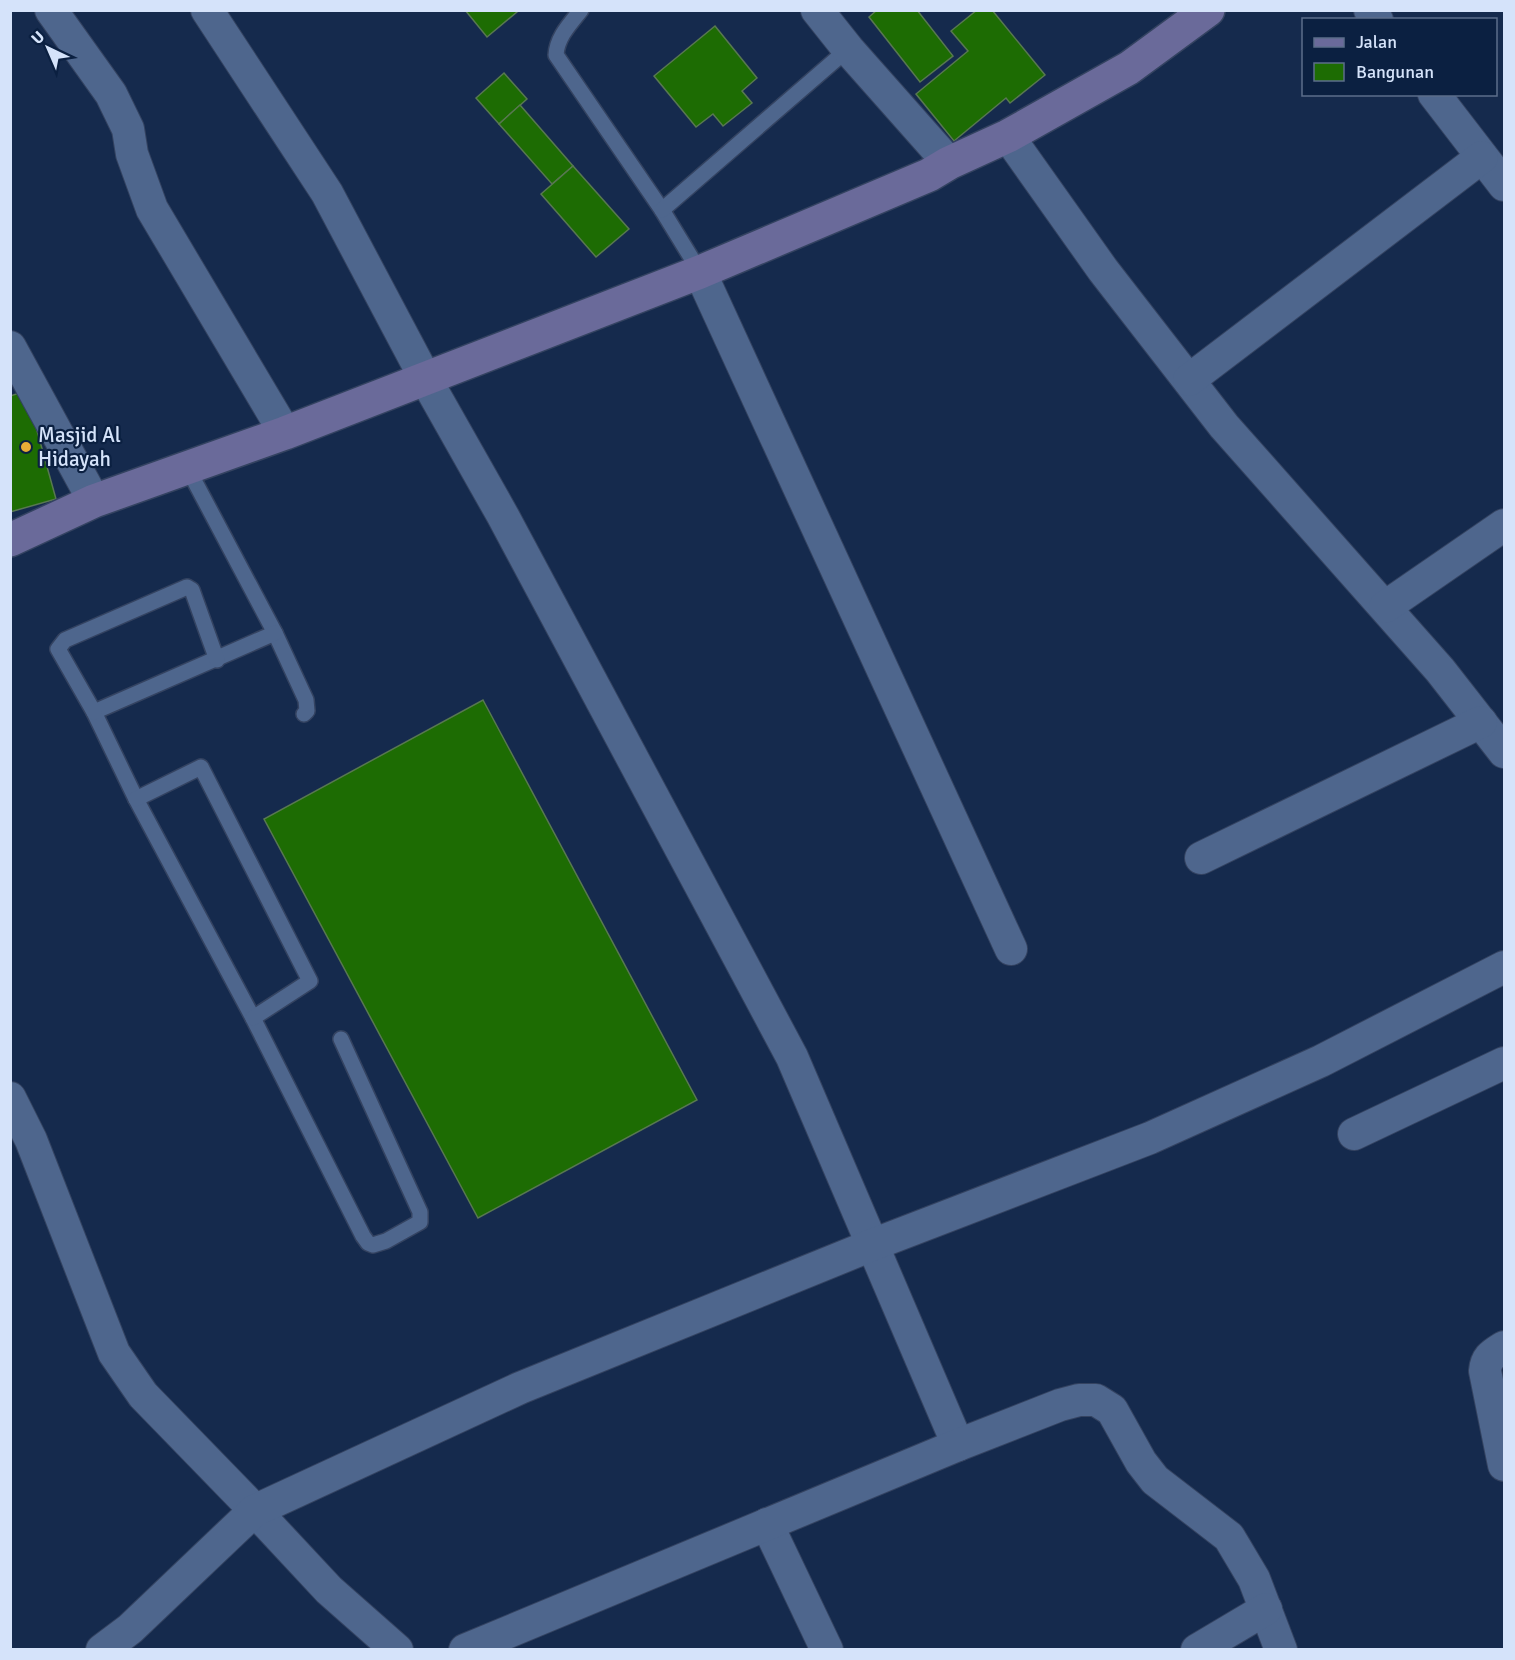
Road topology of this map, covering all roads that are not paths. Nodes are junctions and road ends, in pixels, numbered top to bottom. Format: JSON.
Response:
{"nodes":[{"id":1,"x":51,"y":10,"type":"edge"},
{"id":2,"x":207,"y":10,"type":"edge"},
{"id":3,"x":581,"y":10,"type":"edge"},
{"id":4,"x":817,"y":10,"type":"edge"},
{"id":5,"x":1208,"y":10,"type":"edge"},
{"id":6,"x":848,"y":49,"type":"junction"},
{"id":7,"x":1436,"y":96,"type":"edge"},
{"id":8,"x":1008,"y":136,"type":"junction"},
{"id":9,"x":1482,"y":157,"type":"junction"},
{"id":10,"x":949,"y":163,"type":"junction"},
{"id":11,"x":1504,"y":185,"type":"edge"},
{"id":12,"x":662,"y":210,"type":"junction"},
{"id":13,"x":700,"y":272,"type":"junction"},
{"id":14,"x":10,"y":347,"type":"edge"},
{"id":15,"x":425,"y":378,"type":"junction"},
{"id":16,"x":1189,"y":380,"type":"junction"},
{"id":17,"x":285,"y":433,"type":"junction"},
{"id":18,"x":187,"y":467,"type":"junction"},
{"id":19,"x":94,"y":501,"type":"junction"},
{"id":20,"x":1504,"y":525,"type":"edge"},
{"id":21,"x":10,"y":540,"type":"edge"},
{"id":22,"x":1385,"y":607,"type":"junction"},
{"id":23,"x":275,"y":633,"type":"junction"},
{"id":24,"x":217,"y":660,"type":"junction"},
{"id":25,"x":94,"y":712,"type":"junction"},
{"id":26,"x":304,"y":714,"type":"dead end"},
{"id":27,"x":1481,"y":723,"type":"junction"},
{"id":28,"x":1504,"y":752,"type":"edge"},
{"id":29,"x":136,"y":799,"type":"junction"},
{"id":30,"x":1201,"y":858,"type":"dead end"},
{"id":31,"x":1011,"y":949,"type":"dead end"},
{"id":32,"x":1504,"y":967,"type":"edge"},
{"id":33,"x":253,"y":1018,"type":"junction"},
{"id":34,"x":341,"y":1039,"type":"dead end"},
{"id":35,"x":1504,"y":1063,"type":"edge"},
{"id":36,"x":10,"y":1098,"type":"edge"},
{"id":37,"x":1354,"y":1134,"type":"dead end"},
{"id":38,"x":872,"y":1245,"type":"junction"},
{"id":39,"x":1504,"y":1347,"type":"edge"},
{"id":40,"x":958,"y":1445,"type":"junction"},
{"id":41,"x":1504,"y":1465,"type":"edge"},
{"id":42,"x":254,"y":1510,"type":"junction"},
{"id":43,"x":767,"y":1524,"type":"junction"},
{"id":44,"x":1266,"y":1609,"type":"junction"},
{"id":45,"x":102,"y":1650,"type":"edge"},
{"id":46,"x":397,"y":1650,"type":"edge"},
{"id":47,"x":465,"y":1650,"type":"edge"},
{"id":48,"x":827,"y":1650,"type":"edge"},
{"id":49,"x":1197,"y":1650,"type":"edge"},
{"id":50,"x":1281,"y":1650,"type":"edge"}],
"edges":[{"from":1,"to":17,"type":"street"},
{"from":2,"to":15,"type":"street"},
{"from":3,"to":12,"type":"lane"},
{"from":4,"to":6,"type":"street"},
{"from":5,"to":8,"type":"main road"},
{"from":6,"to":10,"type":"street"},
{"from":6,"to":12,"type":"lane"},
{"from":7,"to":9,"type":"street"},
{"from":8,"to":10,"type":"main road"},
{"from":8,"to":16,"type":"street"},
{"from":9,"to":11,"type":"street"},
{"from":9,"to":16,"type":"street"},
{"from":10,"to":13,"type":"main road"},
{"from":12,"to":13,"type":"lane"},
{"from":13,"to":15,"type":"main road"},
{"from":13,"to":31,"type":"street"},
{"from":14,"to":19,"type":"street"},
{"from":15,"to":17,"type":"main road"},
{"from":15,"to":38,"type":"street"},
{"from":16,"to":22,"type":"street"},
{"from":17,"to":18,"type":"main road"},
{"from":18,"to":19,"type":"main road"},
{"from":18,"to":23,"type":"lane"},
{"from":19,"to":21,"type":"main road"},
{"from":20,"to":22,"type":"street"},
{"from":22,"to":27,"type":"street"},
{"from":23,"to":24,"type":"lane"},
{"from":23,"to":26,"type":"lane"},
{"from":24,"to":25,"type":"lane"},
{"from":24,"to":25,"type":"lane"},
{"from":25,"to":29,"type":"lane"},
{"from":27,"to":28,"type":"street"},
{"from":27,"to":30,"type":"street"},
{"from":29,"to":33,"type":"lane"},
{"from":29,"to":33,"type":"lane"},
{"from":32,"to":38,"type":"street"},
{"from":33,"to":34,"type":"lane"},
{"from":35,"to":37,"type":"street"},
{"from":36,"to":42,"type":"street"},
{"from":38,"to":40,"type":"street"},
{"from":38,"to":42,"type":"street"},
{"from":39,"to":41,"type":"street"},
{"from":40,"to":43,"type":"street"},
{"from":40,"to":44,"type":"street"},
{"from":42,"to":45,"type":"street"},
{"from":42,"to":46,"type":"street"},
{"from":43,"to":47,"type":"street"},
{"from":43,"to":48,"type":"street"},
{"from":44,"to":49,"type":"street"},
{"from":44,"to":50,"type":"street"}]}
